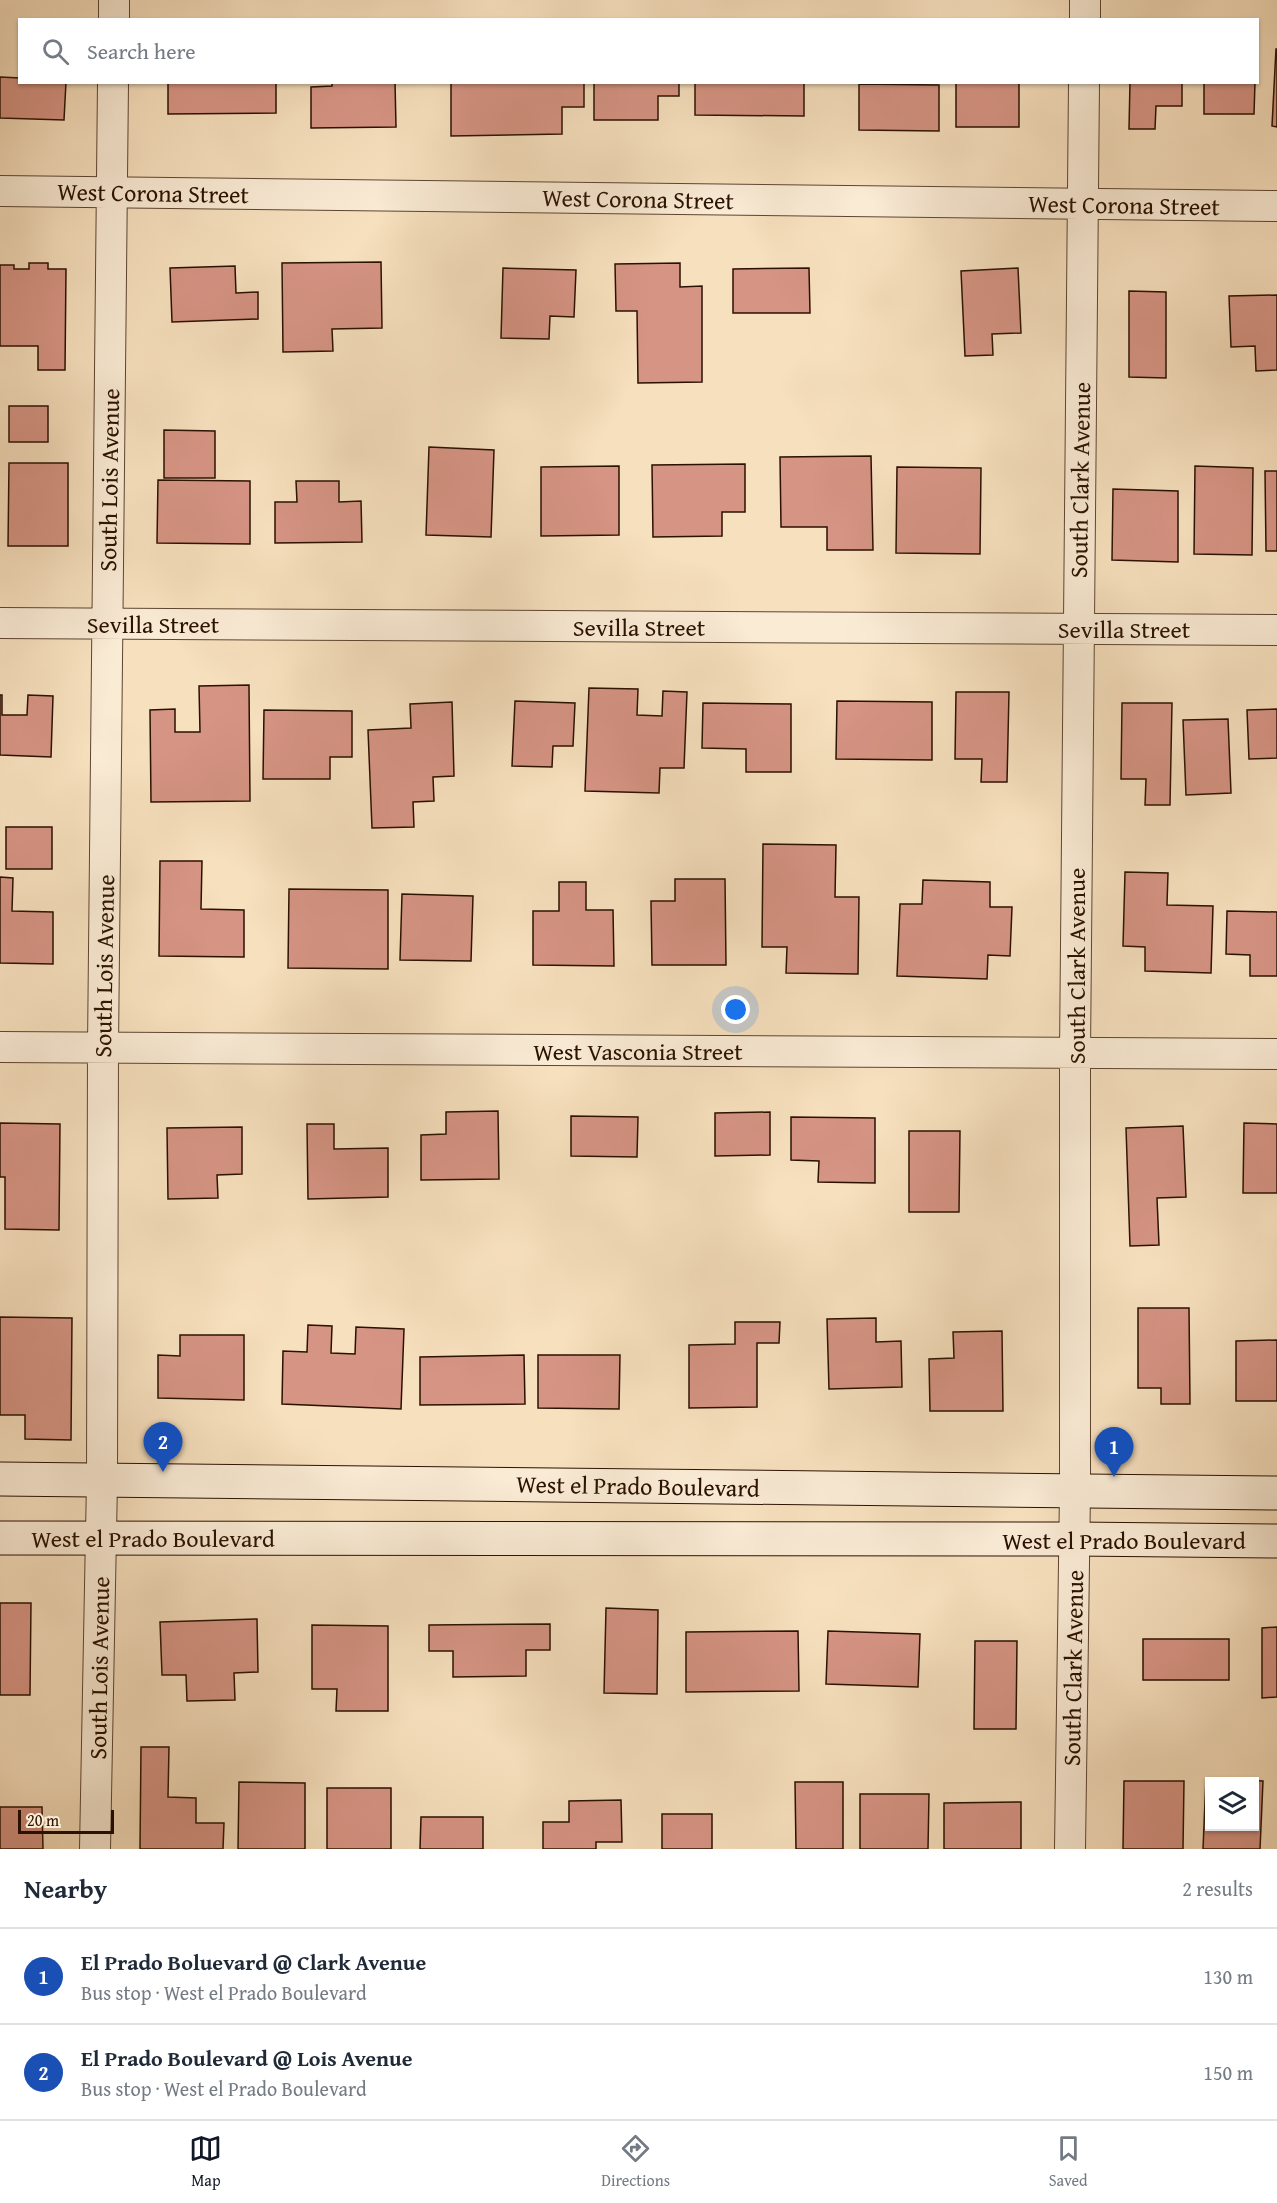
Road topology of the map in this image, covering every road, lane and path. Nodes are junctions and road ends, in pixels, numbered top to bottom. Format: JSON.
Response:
{"nodes":[{"id":1,"x":114,"y":0,"type":"edge"},
{"id":2,"x":1085,"y":0,"type":"edge"},
{"id":3,"x":114,"y":18,"type":"edge"},
{"id":4,"x":1085,"y":18,"type":"edge"},
{"id":5,"x":113,"y":84,"type":"edge"},
{"id":6,"x":1084,"y":84,"type":"edge"},
{"id":7,"x":0,"y":191,"type":"edge"},
{"id":8,"x":112,"y":192,"type":"junction"},
{"id":9,"x":1083,"y":205,"type":"junction"},
{"id":10,"x":1277,"y":206,"type":"edge"},
{"id":11,"x":0,"y":623,"type":"edge"},
{"id":12,"x":108,"y":624,"type":"junction"},
{"id":13,"x":1079,"y":629,"type":"junction"},
{"id":14,"x":1277,"y":630,"type":"edge"},
{"id":15,"x":0,"y":1047,"type":"edge"},
{"id":16,"x":103,"y":1047,"type":"junction"},
{"id":17,"x":1075,"y":1053,"type":"junction"},
{"id":18,"x":1277,"y":1054,"type":"edge"},
{"id":19,"x":0,"y":1479,"type":"edge"},
{"id":20,"x":102,"y":1481,"type":"junction"},
{"id":21,"x":586,"y":1486,"type":"junction"},
{"id":22,"x":1075,"y":1491,"type":"junction"},
{"id":23,"x":1277,"y":1493,"type":"edge"},
{"id":24,"x":101,"y":1537,"type":"junction"},
{"id":25,"x":0,"y":1538,"type":"edge"},
{"id":26,"x":586,"y":1538,"type":"junction"},
{"id":27,"x":1075,"y":1539,"type":"junction"},
{"id":28,"x":1277,"y":1541,"type":"edge"},
{"id":29,"x":96,"y":1849,"type":"edge"},
{"id":30,"x":1070,"y":1849,"type":"edge"}],
"edges":[{"from":1,"to":3,"type":"street"},
{"from":2,"to":4,"type":"street"},
{"from":5,"to":8,"type":"street","name":"South Lois Avenue"},
{"from":6,"to":9,"type":"street","name":"South Clark Avenue"},
{"from":7,"to":8,"type":"street","name":"West Corona Street"},
{"from":8,"to":9,"type":"street","name":"West Corona Street"},
{"from":8,"to":12,"type":"street","name":"South Lois Avenue"},
{"from":9,"to":10,"type":"street","name":"West Corona Street"},
{"from":9,"to":13,"type":"street","name":"South Clark Avenue"},
{"from":11,"to":12,"type":"street","name":"Sevilla Street"},
{"from":12,"to":13,"type":"street","name":"Sevilla Street"},
{"from":12,"to":16,"type":"street","name":"South Lois Avenue"},
{"from":13,"to":14,"type":"street","name":"Sevilla Street"},
{"from":13,"to":17,"type":"street","name":"South Clark Avenue"},
{"from":15,"to":16,"type":"street","name":"West Vasconia Street"},
{"from":16,"to":17,"type":"street","name":"West Vasconia Street"},
{"from":16,"to":20,"type":"street","name":"South Lois Avenue"},
{"from":17,"to":18,"type":"street","name":"West Vasconia Street"},
{"from":17,"to":22,"type":"street","name":"South Clark Avenue"},
{"from":19,"to":20,"type":"street","name":"West el Prado Boulevard"},
{"from":20,"to":21,"type":"street","name":"West el Prado Boulevard"},
{"from":20,"to":24,"type":"street","name":"South Lois Avenue"},
{"from":21,"to":22,"type":"street","name":"West el Prado Boulevard"},
{"from":21,"to":26,"type":"street"},
{"from":22,"to":23,"type":"street","name":"West el Prado Boulevard"},
{"from":22,"to":27,"type":"street","name":"South Clark Avenue"},
{"from":24,"to":25,"type":"street","name":"West el Prado Boulevard"},
{"from":24,"to":26,"type":"street","name":"West el Prado Boulevard"},
{"from":24,"to":29,"type":"street","name":"South Lois Avenue"},
{"from":26,"to":27,"type":"street","name":"West el Prado Boulevard"},
{"from":27,"to":28,"type":"street","name":"West el Prado Boulevard"},
{"from":27,"to":30,"type":"street","name":"South Clark Avenue"}]}
